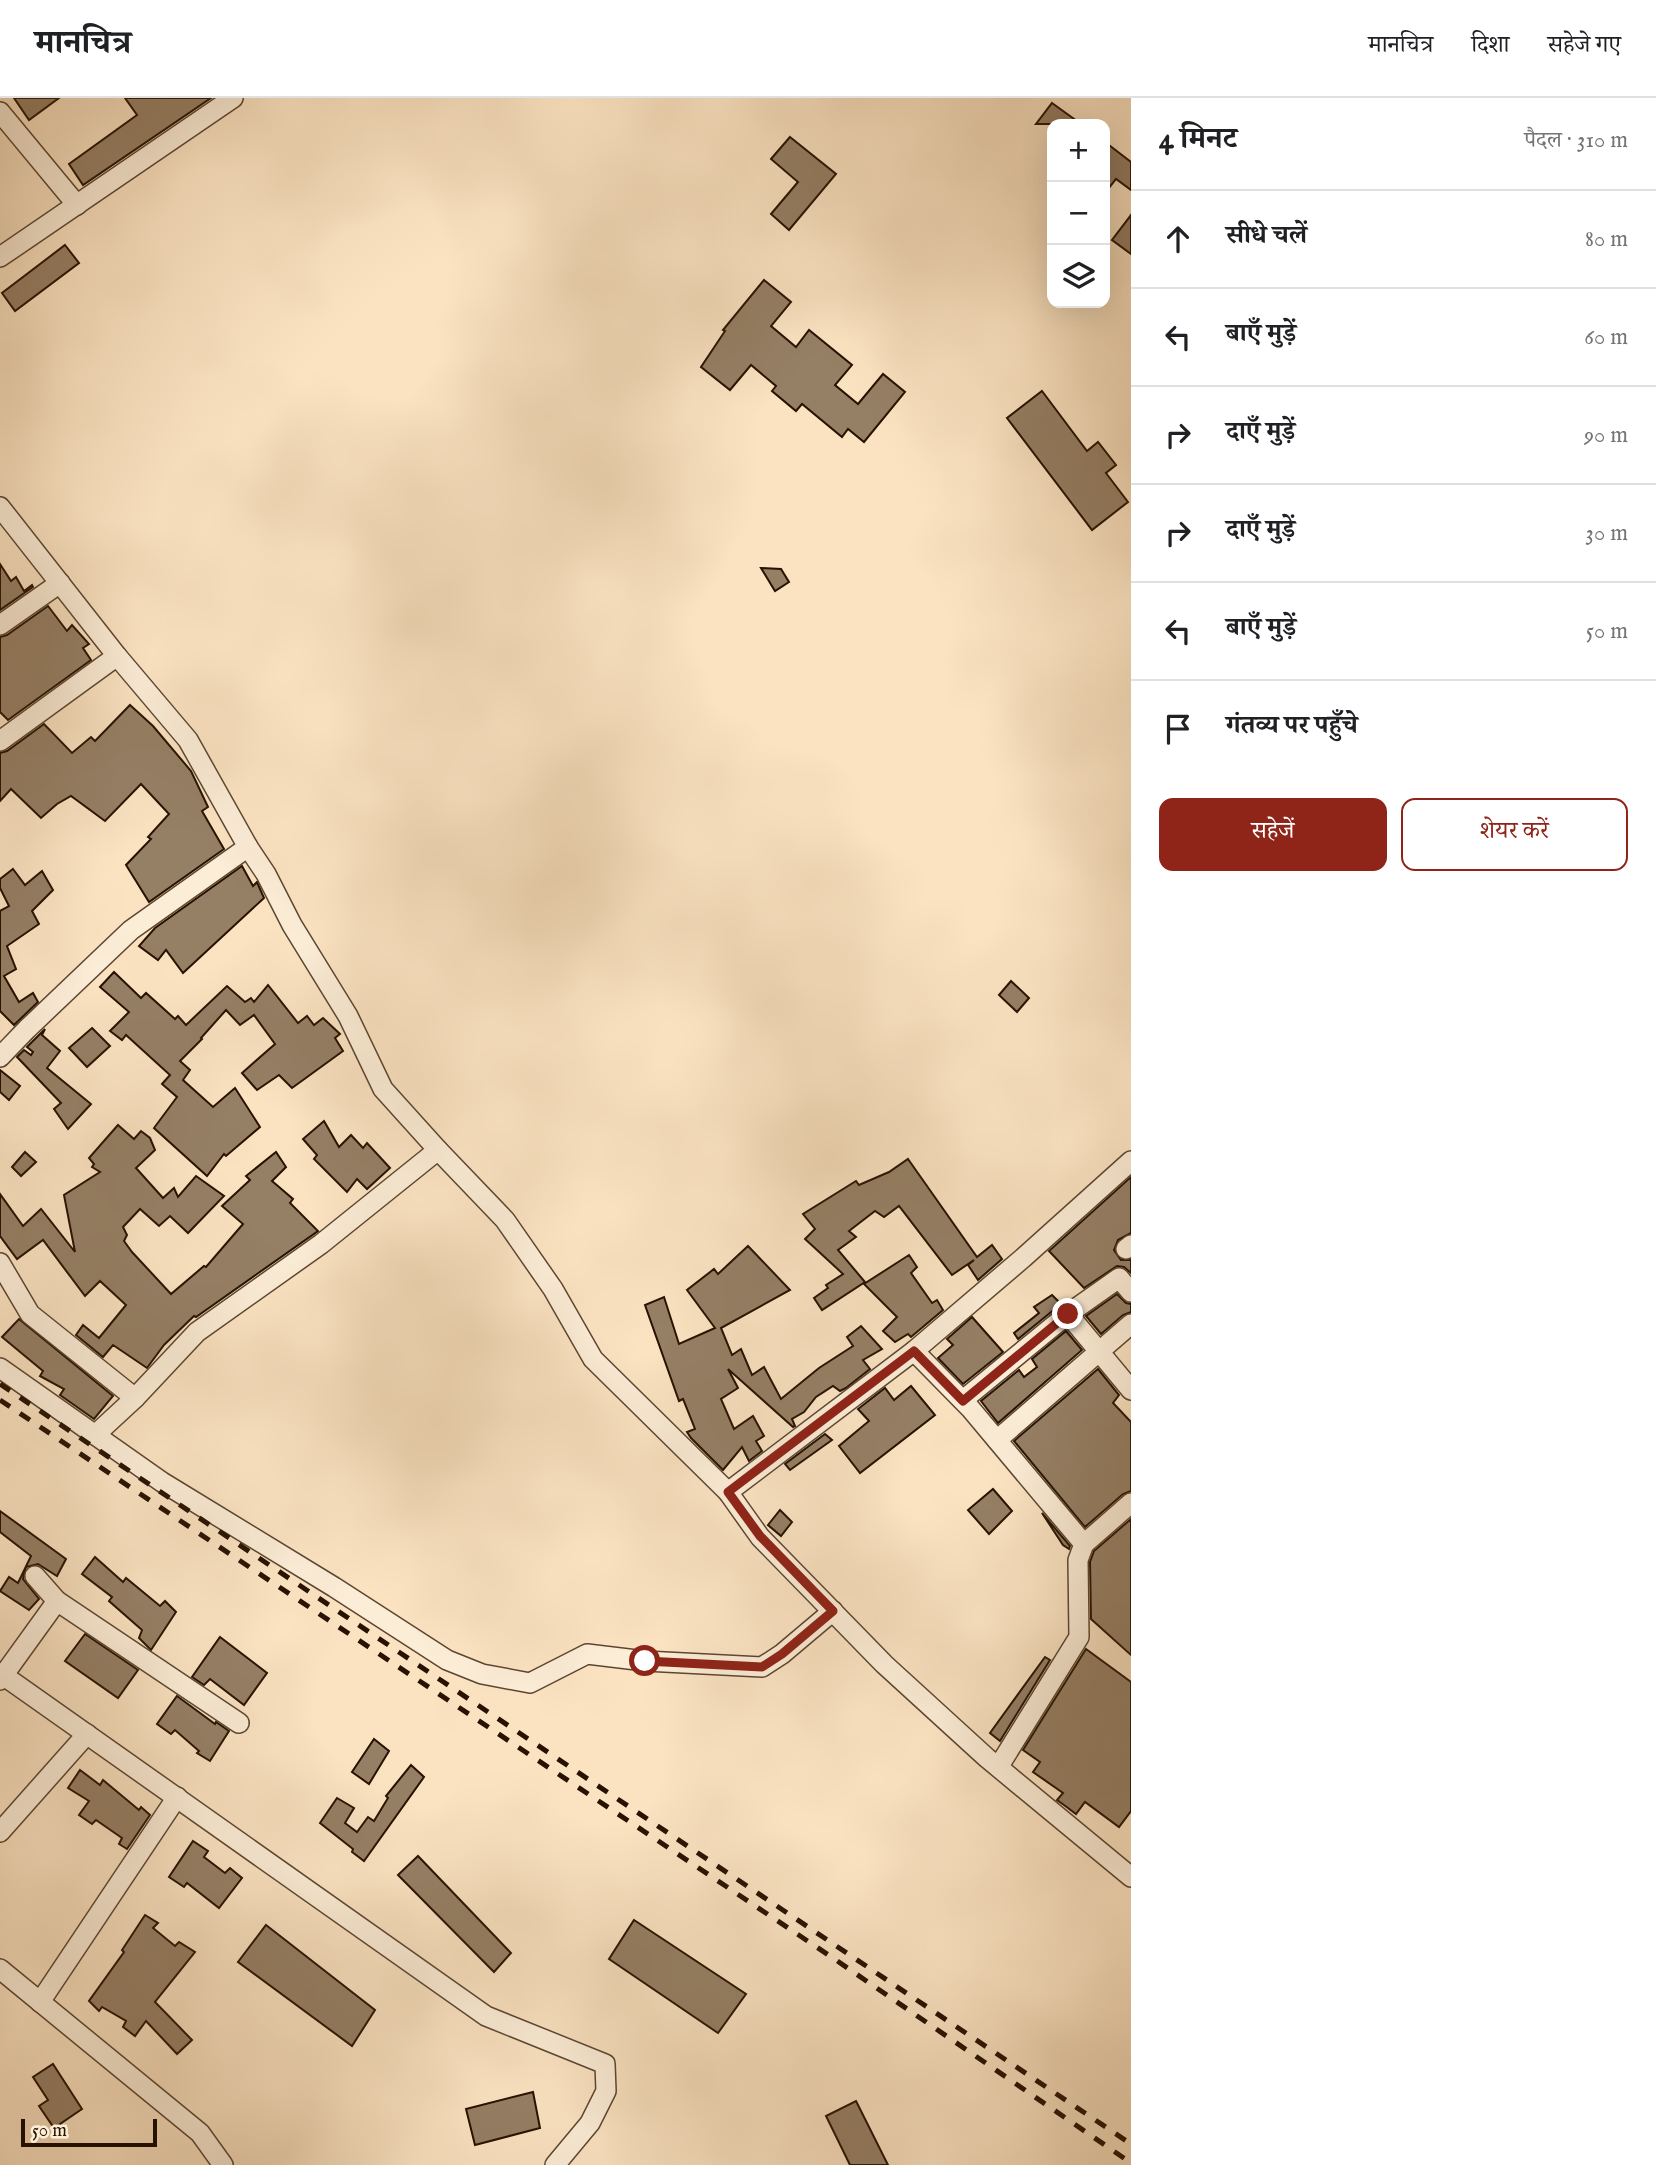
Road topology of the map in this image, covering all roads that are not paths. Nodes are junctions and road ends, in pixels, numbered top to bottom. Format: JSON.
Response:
{"nodes":[{"id":1,"x":233,"y":98,"type":"edge"},
{"id":2,"x":0,"y":112,"type":"edge"},
{"id":3,"x":77,"y":205,"type":"junction"},
{"id":4,"x":0,"y":257,"type":"edge"},
{"id":5,"x":0,"y":507,"type":"edge"},
{"id":6,"x":60,"y":583,"type":"junction"},
{"id":7,"x":0,"y":625,"type":"edge"},
{"id":8,"x":117,"y":656,"type":"junction"},
{"id":9,"x":0,"y":741,"type":"edge"},
{"id":10,"x":248,"y":847,"type":"junction"},
{"id":11,"x":0,"y":1058,"type":"edge"},
{"id":12,"x":439,"y":1150,"type":"junction"},
{"id":13,"x":1131,"y":1161,"type":"edge"},
{"id":14,"x":0,"y":1263,"type":"edge"},
{"id":15,"x":1131,"y":1293,"type":"edge"},
{"id":16,"x":1068,"y":1314,"type":"junction"},
{"id":17,"x":1131,"y":1324,"type":"edge"},
{"id":18,"x":914,"y":1351,"type":"junction"},
{"id":19,"x":1099,"y":1351,"type":"junction"},
{"id":20,"x":0,"y":1368,"type":"edge"},
{"id":21,"x":1131,"y":1390,"type":"edge"},
{"id":22,"x":135,"y":1398,"type":"junction"},
{"id":23,"x":963,"y":1401,"type":"junction"},
{"id":24,"x":95,"y":1435,"type":"junction"},
{"id":25,"x":997,"y":1440,"type":"junction"},
{"id":26,"x":728,"y":1492,"type":"junction"},
{"id":27,"x":1131,"y":1503,"type":"edge"},
{"id":28,"x":1084,"y":1544,"type":"junction"},
{"id":29,"x":34,"y":1576,"type":"dead end"},
{"id":30,"x":57,"y":1601,"type":"junction"},
{"id":31,"x":833,"y":1611,"type":"junction"},
{"id":32,"x":1,"y":1676,"type":"edge"},
{"id":33,"x":239,"y":1723,"type":"dead end"},
{"id":34,"x":87,"y":1734,"type":"junction"},
{"id":35,"x":999,"y":1766,"type":"junction"},
{"id":36,"x":177,"y":1797,"type":"junction"},
{"id":37,"x":0,"y":1832,"type":"edge"},
{"id":38,"x":1131,"y":1877,"type":"edge"},
{"id":39,"x":0,"y":1969,"type":"edge"},
{"id":40,"x":40,"y":2001,"type":"junction"},
{"id":41,"x":223,"y":2165,"type":"edge"},
{"id":42,"x":555,"y":2165,"type":"edge"}],
"edges":[{"from":1,"to":3,"type":"street"},
{"from":2,"to":3,"type":"street"},
{"from":3,"to":4,"type":"street"},
{"from":5,"to":6,"type":"street"},
{"from":6,"to":7,"type":"street"},
{"from":6,"to":8,"type":"street"},
{"from":8,"to":9,"type":"street"},
{"from":8,"to":10,"type":"street"},
{"from":10,"to":11,"type":"street"},
{"from":10,"to":12,"type":"street"},
{"from":12,"to":22,"type":"street"},
{"from":12,"to":26,"type":"street"},
{"from":13,"to":18,"type":"street"},
{"from":14,"to":22,"type":"street"},
{"from":15,"to":16,"type":"street"},
{"from":16,"to":19,"type":"street"},
{"from":16,"to":23,"type":"street"},
{"from":17,"to":19,"type":"street"},
{"from":18,"to":23,"type":"street"},
{"from":18,"to":26,"type":"street"},
{"from":19,"to":21,"type":"street"},
{"from":19,"to":25,"type":"street"},
{"from":20,"to":24,"type":"street"},
{"from":22,"to":24,"type":"street"},
{"from":23,"to":25,"type":"street"},
{"from":24,"to":31,"type":"street"},
{"from":25,"to":28,"type":"street"},
{"from":26,"to":31,"type":"street"},
{"from":27,"to":28,"type":"street"},
{"from":28,"to":35,"type":"street"},
{"from":29,"to":30,"type":"street"},
{"from":30,"to":32,"type":"street"},
{"from":30,"to":33,"type":"street"},
{"from":31,"to":35,"type":"street"},
{"from":32,"to":34,"type":"street"},
{"from":34,"to":36,"type":"street"},
{"from":34,"to":37,"type":"street"},
{"from":35,"to":38,"type":"street"},
{"from":36,"to":40,"type":"street"},
{"from":36,"to":42,"type":"street"},
{"from":39,"to":40,"type":"street"},
{"from":40,"to":41,"type":"street"}]}
